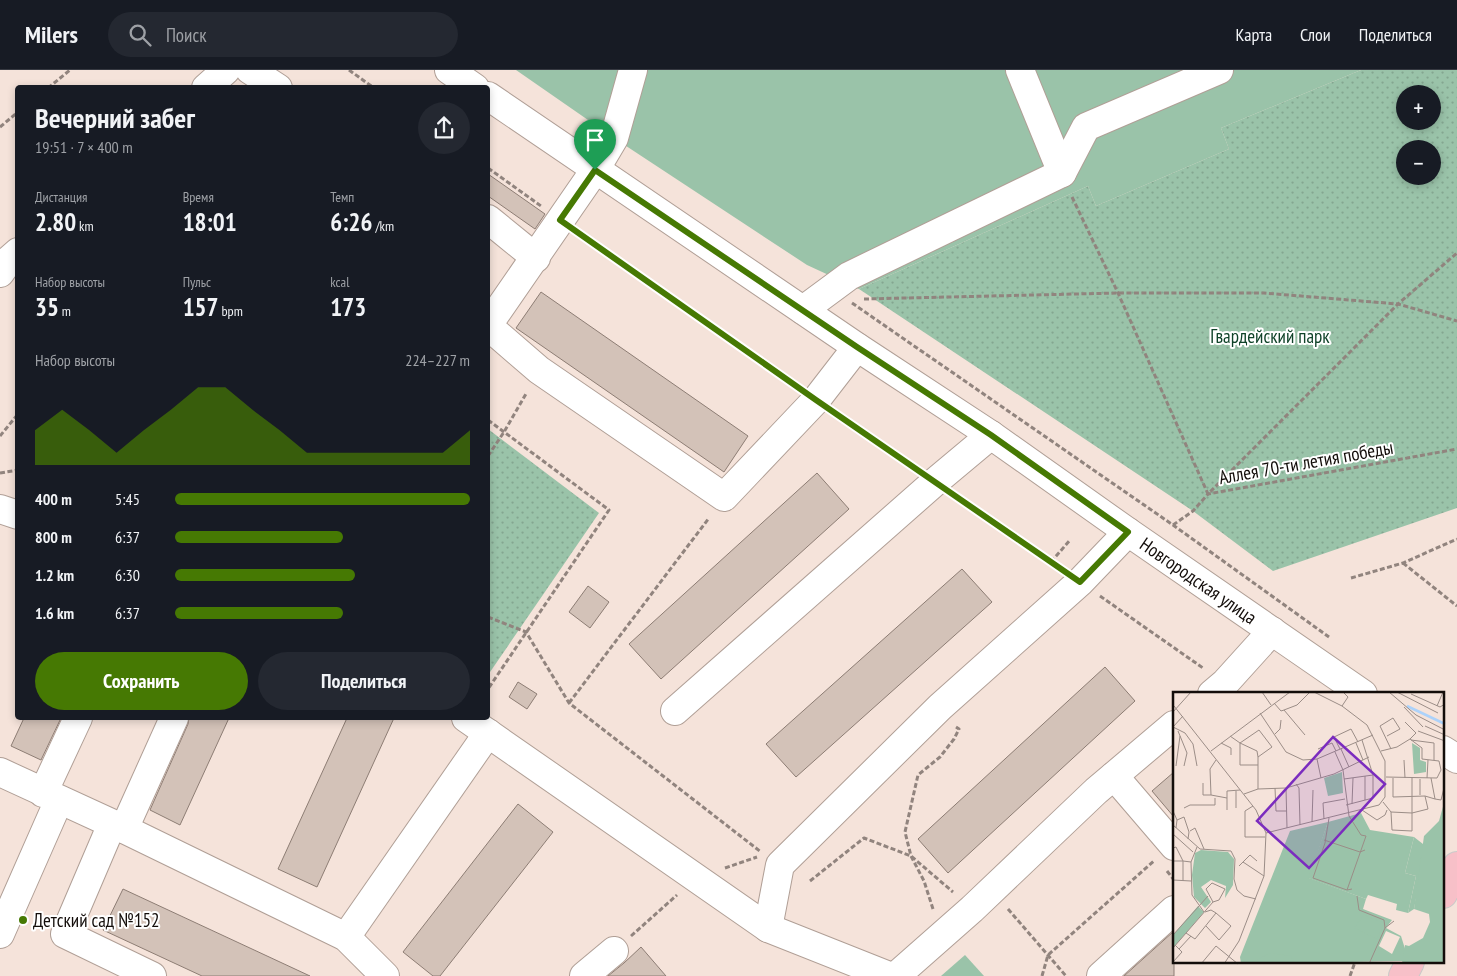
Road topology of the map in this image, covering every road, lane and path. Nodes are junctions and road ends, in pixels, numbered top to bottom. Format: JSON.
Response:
{"nodes":[{"id":1,"x":70,"y":70,"type":"edge"},
{"id":2,"x":226,"y":70,"type":"edge"},
{"id":3,"x":250,"y":70,"type":"edge"},
{"id":4,"x":349,"y":70,"type":"edge"},
{"id":5,"x":450,"y":70,"type":"edge"},
{"id":6,"x":633,"y":70,"type":"edge"},
{"id":7,"x":1020,"y":70,"type":"edge"},
{"id":8,"x":1219,"y":70,"type":"edge"},
{"id":9,"x":52,"y":85,"type":"edge"},
{"id":10,"x":209,"y":85,"type":"edge"},
{"id":11,"x":273,"y":85,"type":"edge"},
{"id":12,"x":370,"y":85,"type":"edge"},
{"id":13,"x":471,"y":85,"type":"edge"},
{"id":14,"x":490,"y":97,"type":"edge"},
{"id":15,"x":15,"y":114,"type":"edge"},
{"id":16,"x":0,"y":127,"type":"edge"},
{"id":17,"x":490,"y":169,"type":"edge"},
{"id":18,"x":595,"y":170,"type":"junction"},
{"id":19,"x":1062,"y":173,"type":"junction"},
{"id":20,"x":560,"y":220,"type":"junction"},
{"id":21,"x":490,"y":221,"type":"edge"},
{"id":22,"x":1457,"y":253,"type":"edge"},
{"id":23,"x":536,"y":258,"type":"junction"},
{"id":24,"x":1118,"y":293,"type":"junction"},
{"id":25,"x":1398,"y":304,"type":"junction"},
{"id":26,"x":803,"y":310,"type":"junction"},
{"id":27,"x":1457,"y":321,"type":"edge"},
{"id":28,"x":490,"y":323,"type":"edge"},
{"id":29,"x":490,"y":328,"type":"edge"},
{"id":30,"x":857,"y":347,"type":"junction"},
{"id":31,"x":540,"y":370,"type":"junction"},
{"id":32,"x":816,"y":400,"type":"junction"},
{"id":33,"x":15,"y":418,"type":"edge"},
{"id":34,"x":490,"y":422,"type":"edge"},
{"id":35,"x":504,"y":432,"type":"junction"},
{"id":36,"x":991,"y":435,"type":"junction"},
{"id":37,"x":0,"y":436,"type":"edge"},
{"id":38,"x":1457,"y":449,"type":"edge"},
{"id":39,"x":490,"y":453,"type":"edge"},
{"id":40,"x":15,"y":470,"type":"edge"},
{"id":41,"x":0,"y":473,"type":"edge"},
{"id":42,"x":936,"y":482,"type":"junction"},
{"id":43,"x":1208,"y":494,"type":"junction"},
{"id":44,"x":724,"y":497,"type":"junction"},
{"id":45,"x":0,"y":509,"type":"edge"},
{"id":46,"x":15,"y":514,"type":"edge"},
{"id":47,"x":1172,"y":525,"type":"junction"},
{"id":48,"x":1128,"y":532,"type":"junction"},
{"id":49,"x":1457,"y":538,"type":"edge"},
{"id":50,"x":1070,"y":540,"type":"dead end"},
{"id":51,"x":1051,"y":562,"type":"junction"},
{"id":52,"x":1403,"y":563,"type":"junction"},
{"id":53,"x":1351,"y":578,"type":"dead end"},
{"id":54,"x":1080,"y":582,"type":"junction"},
{"id":55,"x":1457,"y":606,"type":"edge"},
{"id":56,"x":490,"y":619,"type":"edge"},
{"id":57,"x":1272,"y":631,"type":"junction"},
{"id":58,"x":526,"y":632,"type":"junction"},
{"id":59,"x":1329,"y":637,"type":"dead end"},
{"id":60,"x":490,"y":686,"type":"edge"},
{"id":61,"x":1218,"y":688,"type":"edge"},
{"id":62,"x":1359,"y":692,"type":"edge"},
{"id":63,"x":569,"y":703,"type":"junction"},
{"id":64,"x":940,"y":707,"type":"junction"},
{"id":65,"x":675,"y":711,"type":"dead end"},
{"id":66,"x":77,"y":720,"type":"edge"},
{"id":67,"x":173,"y":720,"type":"edge"},
{"id":68,"x":477,"y":725,"type":"edge"},
{"id":69,"x":1173,"y":726,"type":"edge"},
{"id":70,"x":1444,"y":751,"type":"edge"},
{"id":71,"x":1457,"y":759,"type":"edge"},
{"id":72,"x":0,"y":772,"type":"edge"},
{"id":73,"x":1114,"y":776,"type":"junction"},
{"id":74,"x":51,"y":796,"type":"junction"},
{"id":75,"x":118,"y":826,"type":"junction"},
{"id":76,"x":1166,"y":852,"type":"edge"},
{"id":77,"x":765,"y":855,"type":"dead end"},
{"id":78,"x":912,"y":856,"type":"junction"},
{"id":79,"x":1457,"y":866,"type":"edge"},
{"id":80,"x":810,"y":881,"type":"dead end"},
{"id":81,"x":1444,"y":892,"type":"edge"},
{"id":82,"x":982,"y":899,"type":"junction"},
{"id":83,"x":1173,"y":911,"type":"edge"},
{"id":84,"x":768,"y":928,"type":"junction"},
{"id":85,"x":0,"y":934,"type":"edge"},
{"id":86,"x":346,"y":937,"type":"junction"},
{"id":87,"x":929,"y":947,"type":"junction"},
{"id":88,"x":614,"y":951,"type":"dead end"},
{"id":89,"x":1048,"y":955,"type":"junction"},
{"id":90,"x":1354,"y":964,"type":"edge"},
{"id":91,"x":1409,"y":964,"type":"edge"},
{"id":92,"x":152,"y":976,"type":"edge"},
{"id":93,"x":385,"y":976,"type":"edge"},
{"id":94,"x":584,"y":976,"type":"edge"},
{"id":95,"x":889,"y":976,"type":"edge"},
{"id":96,"x":896,"y":976,"type":"edge"},
{"id":97,"x":1042,"y":976,"type":"edge"},
{"id":98,"x":1066,"y":976,"type":"edge"},
{"id":99,"x":1101,"y":976,"type":"edge"},
{"id":100,"x":1350,"y":976,"type":"edge"},
{"id":101,"x":1403,"y":976,"type":"edge"}],
"edges":[{"from":1,"to":9,"type":"path"},
{"from":2,"to":10,"type":"street"},
{"from":3,"to":11,"type":"street"},
{"from":4,"to":12,"type":"path"},
{"from":5,"to":13,"type":"street"},
{"from":6,"to":18,"type":"street"},
{"from":7,"to":19,"type":"street"},
{"from":8,"to":19,"type":"street"},
{"from":14,"to":18,"type":"street","name":"Новгородская улица"},
{"from":15,"to":16,"type":"path"},
{"from":17,"to":20,"type":"path"},
{"from":18,"to":20,"type":"street"},
{"from":18,"to":26,"type":"street","name":"Новгородская улица"},
{"from":19,"to":24,"type":"path"},
{"from":19,"to":26,"type":"street"},
{"from":20,"to":23,"type":"street"},
{"from":20,"to":32,"type":"path"},
{"from":21,"to":23,"type":"street"},
{"from":22,"to":25,"type":"path"},
{"from":23,"to":28,"type":"street"},
{"from":24,"to":25,"type":"path"},
{"from":24,"to":43,"type":"path"},
{"from":24,"to":47,"type":"path"},
{"from":25,"to":27,"type":"path"},
{"from":25,"to":43,"type":"path"},
{"from":26,"to":30,"type":"street","name":"Новгородская улица"},
{"from":29,"to":31,"type":"street"},
{"from":30,"to":32,"type":"street"},
{"from":30,"to":36,"type":"street","name":"Новгородская улица"},
{"from":31,"to":35,"type":"path"},
{"from":31,"to":44,"type":"street"},
{"from":32,"to":42,"type":"path"},
{"from":32,"to":44,"type":"street"},
{"from":33,"to":37,"type":"path"},
{"from":34,"to":35,"type":"path"},
{"from":35,"to":39,"type":"path"},
{"from":35,"to":58,"type":"path"},
{"from":36,"to":42,"type":"street"},
{"from":36,"to":48,"type":"street","name":"Новгородская улица"},
{"from":38,"to":43,"type":"path","name":"Аллея 70-ти летия победы"},
{"from":40,"to":41,"type":"path"},
{"from":42,"to":51,"type":"path"},
{"from":42,"to":65,"type":"street"},
{"from":43,"to":47,"type":"path","name":"Аллея 70-ти летия победы"},
{"from":44,"to":63,"type":"path"},
{"from":45,"to":46,"type":"street"},
{"from":47,"to":59,"type":"path"},
{"from":48,"to":54,"type":"street"},
{"from":48,"to":57,"type":"street","name":"Новгородская улица"},
{"from":49,"to":52,"type":"path"},
{"from":50,"to":51,"type":"path"},
{"from":51,"to":54,"type":"path"},
{"from":52,"to":53,"type":"path"},
{"from":52,"to":55,"type":"path"},
{"from":54,"to":61,"type":"path"},
{"from":54,"to":64,"type":"street"},
{"from":56,"to":58,"type":"path"},
{"from":57,"to":61,"type":"street"},
{"from":57,"to":62,"type":"street","name":"Новгородская улица"},
{"from":58,"to":60,"type":"path"},
{"from":58,"to":63,"type":"path"},
{"from":63,"to":77,"type":"path"},
{"from":64,"to":78,"type":"path"},
{"from":64,"to":84,"type":"street"},
{"from":66,"to":74,"type":"street"},
{"from":67,"to":75,"type":"street"},
{"from":68,"to":84,"type":"street"},
{"from":68,"to":86,"type":"street"},
{"from":69,"to":73,"type":"street"},
{"from":70,"to":71,"type":"street"},
{"from":72,"to":74,"type":"street"},
{"from":73,"to":76,"type":"street"},
{"from":73,"to":82,"type":"street"},
{"from":74,"to":75,"type":"street"},
{"from":74,"to":85,"type":"street"},
{"from":75,"to":86,"type":"street"},
{"from":75,"to":92,"type":"street"},
{"from":76,"to":89,"type":"path"},
{"from":78,"to":80,"type":"path"},
{"from":78,"to":82,"type":"path"},
{"from":78,"to":87,"type":"path"},
{"from":79,"to":81,"type":"main road"},
{"from":82,"to":87,"type":"street"},
{"from":82,"to":89,"type":"path"},
{"from":83,"to":99,"type":"street"},
{"from":84,"to":95,"type":"street"},
{"from":86,"to":93,"type":"street"},
{"from":87,"to":96,"type":"street"},
{"from":88,"to":94,"type":"street"},
{"from":89,"to":97,"type":"path"},
{"from":89,"to":98,"type":"path"},
{"from":90,"to":100,"type":"path"},
{"from":91,"to":101,"type":"main road"}]}
